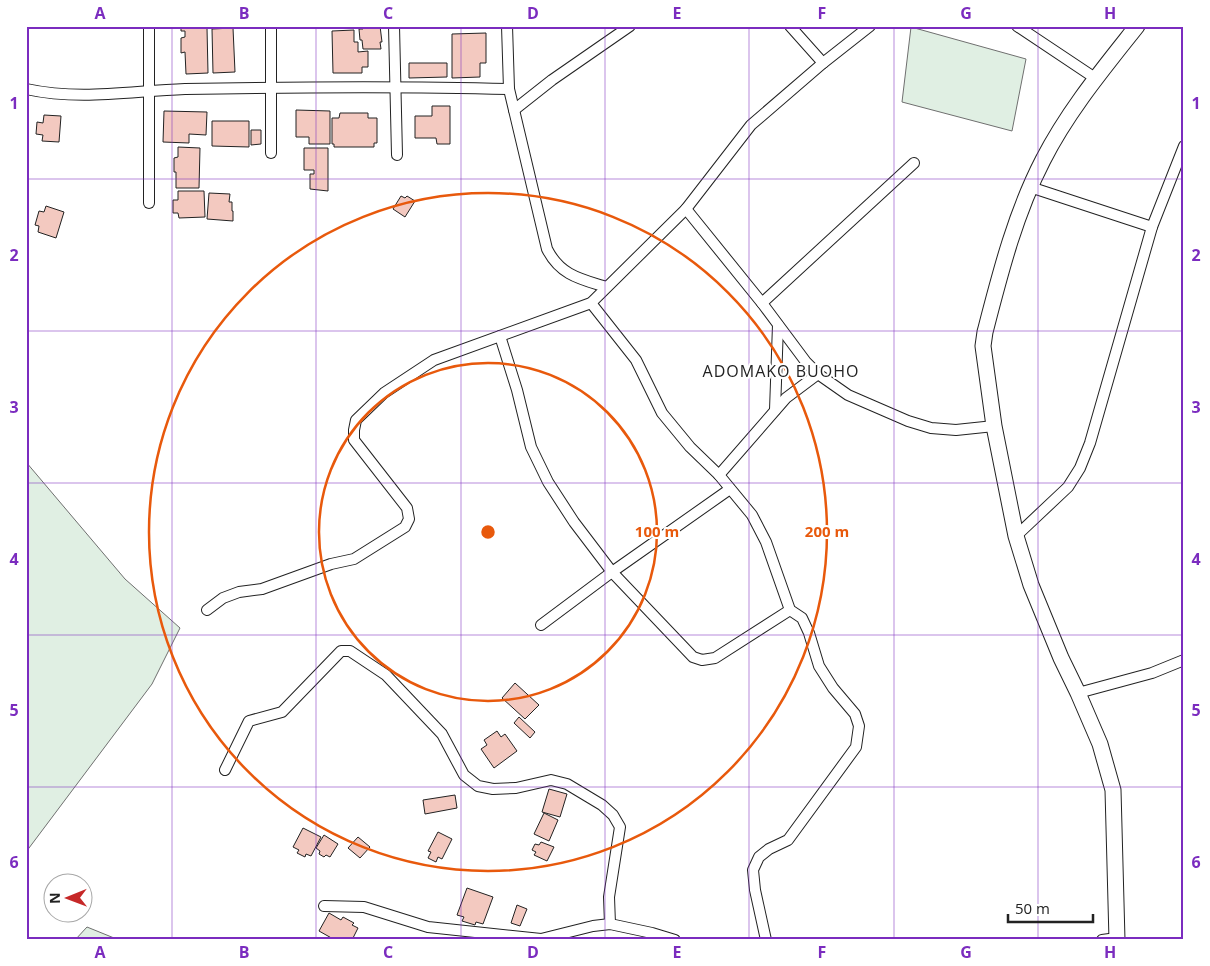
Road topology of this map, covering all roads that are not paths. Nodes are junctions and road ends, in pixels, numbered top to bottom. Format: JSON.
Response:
{"nodes":[{"id":1,"x":148,"y":26,"type":"edge"},
{"id":2,"x":271,"y":26,"type":"edge"},
{"id":3,"x":394,"y":26,"type":"edge"},
{"id":4,"x":507,"y":26,"type":"edge"},
{"id":5,"x":630,"y":26,"type":"edge"},
{"id":6,"x":790,"y":26,"type":"edge"},
{"id":7,"x":870,"y":26,"type":"edge"},
{"id":8,"x":1017,"y":26,"type":"edge"},
{"id":9,"x":1136,"y":26,"type":"edge"},
{"id":10,"x":823,"y":63,"type":"junction"},
{"id":11,"x":1095,"y":78,"type":"junction"},
{"id":12,"x":395,"y":86,"type":"junction"},
{"id":13,"x":270,"y":88,"type":"junction"},
{"id":14,"x":26,"y":89,"type":"edge"},
{"id":15,"x":509,"y":89,"type":"junction"},
{"id":16,"x":149,"y":90,"type":"junction"},
{"id":17,"x":514,"y":110,"type":"junction"},
{"id":18,"x":1184,"y":146,"type":"edge"},
{"id":19,"x":271,"y":153,"type":"dead end"},
{"id":20,"x":397,"y":155,"type":"dead end"},
{"id":21,"x":914,"y":163,"type":"dead end"},
{"id":22,"x":1030,"y":187,"type":"junction"},
{"id":23,"x":149,"y":204,"type":"dead end"},
{"id":24,"x":686,"y":209,"type":"junction"},
{"id":25,"x":1152,"y":227,"type":"junction"},
{"id":26,"x":606,"y":287,"type":"junction"},
{"id":27,"x":591,"y":303,"type":"junction"},
{"id":28,"x":762,"y":303,"type":"junction"},
{"id":29,"x":778,"y":325,"type":"junction"},
{"id":30,"x":500,"y":336,"type":"junction"},
{"id":31,"x":818,"y":374,"type":"junction"},
{"id":32,"x":775,"y":410,"type":"junction"},
{"id":33,"x":994,"y":426,"type":"junction"},
{"id":34,"x":719,"y":475,"type":"junction"},
{"id":35,"x":730,"y":489,"type":"junction"},
{"id":36,"x":1016,"y":536,"type":"junction"},
{"id":37,"x":612,"y":572,"type":"junction"},
{"id":38,"x":207,"y":610,"type":"dead end"},
{"id":39,"x":790,"y":610,"type":"junction"},
{"id":40,"x":541,"y":625,"type":"dead end"},
{"id":41,"x":1184,"y":660,"type":"edge"},
{"id":42,"x":1078,"y":693,"type":"junction"},
{"id":43,"x":225,"y":770,"type":"dead end"},
{"id":44,"x":324,"y":906,"type":"dead end"},
{"id":45,"x":610,"y":924,"type":"junction"},
{"id":46,"x":1112,"y":939,"type":"edge"},
{"id":47,"x":675,"y":940,"type":"edge"},
{"id":48,"x":766,"y":940,"type":"edge"}],
"edges":[{"from":1,"to":16,"type":"street"},
{"from":2,"to":13,"type":"street"},
{"from":3,"to":12,"type":"street"},
{"from":4,"to":15,"type":"street"},
{"from":5,"to":17,"type":"street"},
{"from":6,"to":10,"type":"street"},
{"from":7,"to":10,"type":"street"},
{"from":8,"to":11,"type":"street"},
{"from":9,"to":11,"type":"street"},
{"from":10,"to":24,"type":"street"},
{"from":11,"to":22,"type":"street"},
{"from":12,"to":13,"type":"street"},
{"from":12,"to":15,"type":"street"},
{"from":12,"to":20,"type":"street"},
{"from":13,"to":16,"type":"street"},
{"from":13,"to":19,"type":"street"},
{"from":14,"to":16,"type":"street"},
{"from":15,"to":17,"type":"street"},
{"from":16,"to":23,"type":"street"},
{"from":17,"to":26,"type":"street"},
{"from":18,"to":25,"type":"street"},
{"from":21,"to":28,"type":"street"},
{"from":22,"to":25,"type":"street"},
{"from":22,"to":33,"type":"street"},
{"from":24,"to":26,"type":"street"},
{"from":24,"to":28,"type":"street"},
{"from":25,"to":36,"type":"street"},
{"from":26,"to":27,"type":"street"},
{"from":27,"to":30,"type":"street"},
{"from":27,"to":34,"type":"street"},
{"from":28,"to":29,"type":"street"},
{"from":29,"to":31,"type":"street"},
{"from":29,"to":32,"type":"street"},
{"from":30,"to":37,"type":"street"},
{"from":30,"to":38,"type":"street"},
{"from":31,"to":32,"type":"street"},
{"from":31,"to":33,"type":"street"},
{"from":32,"to":34,"type":"street"},
{"from":33,"to":36,"type":"street"},
{"from":34,"to":35,"type":"street"},
{"from":35,"to":37,"type":"street"},
{"from":35,"to":39,"type":"street"},
{"from":36,"to":42,"type":"street"},
{"from":37,"to":39,"type":"street"},
{"from":37,"to":40,"type":"street"},
{"from":39,"to":48,"type":"street"},
{"from":41,"to":42,"type":"street"},
{"from":42,"to":46,"type":"street"},
{"from":43,"to":45,"type":"street"},
{"from":44,"to":45,"type":"street"},
{"from":45,"to":47,"type":"street"}]}
